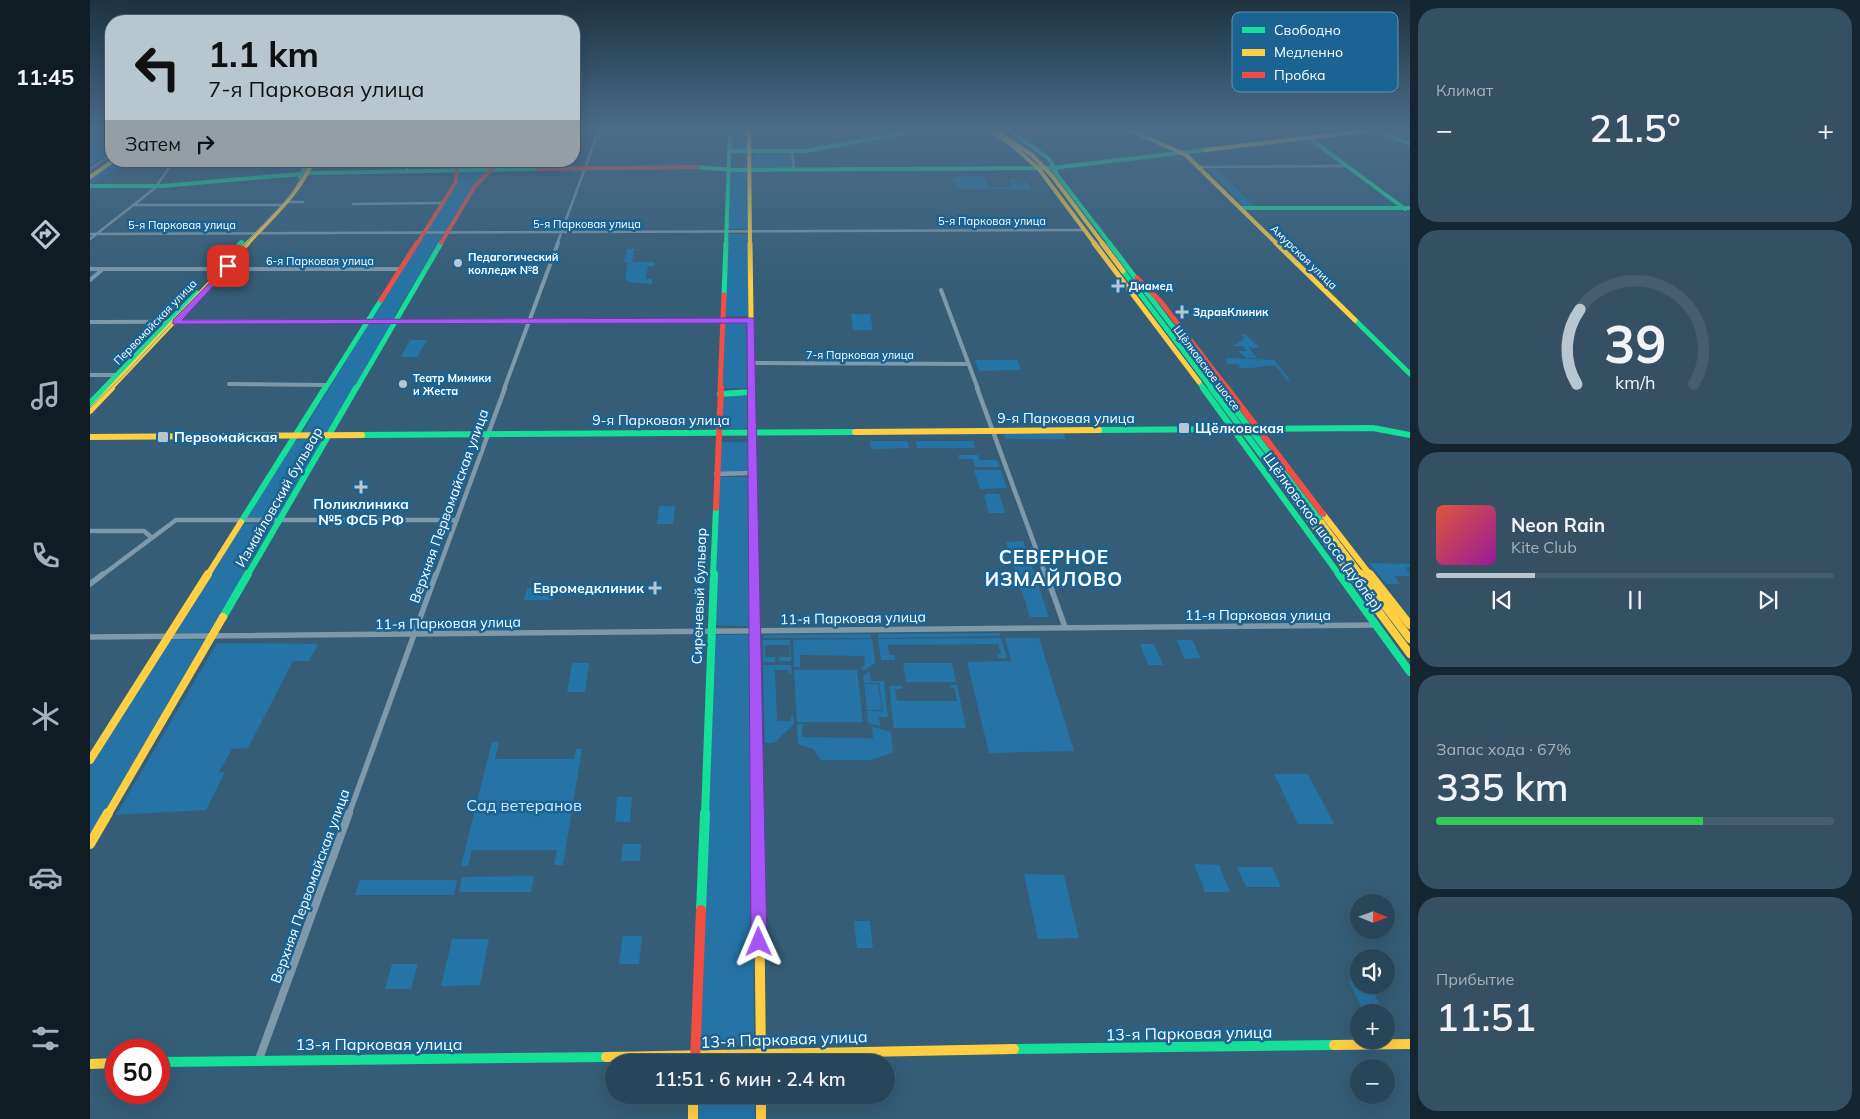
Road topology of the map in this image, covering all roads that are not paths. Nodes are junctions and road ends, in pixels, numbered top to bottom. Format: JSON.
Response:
{"nodes":[{"id":1,"x":159,"y":182,"type":"edge"},
{"id":2,"x":203,"y":182,"type":"edge"},
{"id":3,"x":299,"y":182,"type":"edge"},
{"id":4,"x":456,"y":182,"type":"edge"},
{"id":5,"x":477,"y":182,"type":"edge"},
{"id":6,"x":580,"y":182,"type":"edge"},
{"id":7,"x":728,"y":182,"type":"edge"},
{"id":8,"x":750,"y":182,"type":"edge"},
{"id":9,"x":1054,"y":182,"type":"edge"},
{"id":10,"x":1058,"y":182,"type":"edge"},
{"id":11,"x":1060,"y":182,"type":"edge"},
{"id":12,"x":1214,"y":182,"type":"edge"},
{"id":13,"x":1369,"y":182,"type":"edge"},
{"id":14,"x":90,"y":186,"type":"edge"},
{"id":15,"x":156,"y":186,"type":"junction"},
{"id":16,"x":1058,"y":194,"type":"junction"},
{"id":17,"x":303,"y":202,"type":"dead end"},
{"id":18,"x":442,"y":203,"type":"junction"},
{"id":19,"x":283,"y":204,"type":"junction"},
{"id":20,"x":353,"y":204,"type":"dead end"},
{"id":21,"x":133,"y":205,"type":"junction"},
{"id":22,"x":1075,"y":208,"type":"junction"},
{"id":23,"x":1240,"y":208,"type":"junction"},
{"id":24,"x":1408,"y":210,"type":"edge"},
{"id":25,"x":1084,"y":230,"type":"junction"},
{"id":26,"x":562,"y":232,"type":"junction"},
{"id":27,"x":726,"y":232,"type":"junction"},
{"id":28,"x":751,"y":232,"type":"junction"},
{"id":29,"x":424,"y":233,"type":"junction"},
{"id":30,"x":447,"y":233,"type":"junction"},
{"id":31,"x":90,"y":234,"type":"edge"},
{"id":32,"x":97,"y":234,"type":"junction"},
{"id":33,"x":253,"y":234,"type":"junction"},
{"id":34,"x":90,"y":239,"type":"edge"},
{"id":35,"x":90,"y":269,"type":"edge"},
{"id":36,"x":103,"y":269,"type":"junction"},
{"id":37,"x":222,"y":269,"type":"junction"},
{"id":38,"x":401,"y":269,"type":"junction"},
{"id":39,"x":1133,"y":274,"type":"junction"},
{"id":40,"x":90,"y":280,"type":"edge"},
{"id":41,"x":941,"y":290,"type":"dead end"},
{"id":42,"x":1138,"y":292,"type":"junction"},
{"id":43,"x":368,"y":320,"type":"junction"},
{"id":44,"x":396,"y":320,"type":"junction"},
{"id":45,"x":530,"y":320,"type":"junction"},
{"id":46,"x":722,"y":320,"type":"junction"},
{"id":47,"x":752,"y":320,"type":"junction"},
{"id":48,"x":1152,"y":320,"type":"junction"},
{"id":49,"x":90,"y":322,"type":"edge"},
{"id":50,"x":172,"y":322,"type":"junction"},
{"id":51,"x":752,"y":363,"type":"junction"},
{"id":52,"x":968,"y":364,"type":"junction"},
{"id":53,"x":1410,"y":374,"type":"edge"},
{"id":54,"x":90,"y":375,"type":"edge"},
{"id":55,"x":122,"y":375,"type":"junction"},
{"id":56,"x":229,"y":384,"type":"dead end"},
{"id":57,"x":328,"y":384,"type":"junction"},
{"id":58,"x":752,"y":392,"type":"junction"},
{"id":59,"x":720,"y":394,"type":"junction"},
{"id":60,"x":90,"y":403,"type":"edge"},
{"id":61,"x":90,"y":411,"type":"edge"},
{"id":62,"x":1232,"y":429,"type":"junction"},
{"id":63,"x":1257,"y":429,"type":"junction"},
{"id":64,"x":993,"y":431,"type":"junction"},
{"id":65,"x":718,"y":432,"type":"junction"},
{"id":66,"x":753,"y":432,"type":"junction"},
{"id":67,"x":488,"y":434,"type":"junction"},
{"id":68,"x":296,"y":435,"type":"junction"},
{"id":69,"x":330,"y":435,"type":"junction"},
{"id":70,"x":1410,"y":435,"type":"edge"},
{"id":71,"x":90,"y":437,"type":"edge"},
{"id":72,"x":1276,"y":454,"type":"junction"},
{"id":73,"x":1250,"y":455,"type":"junction"},
{"id":74,"x":753,"y":473,"type":"junction"},
{"id":75,"x":716,"y":474,"type":"junction"},
{"id":76,"x":457,"y":520,"type":"junction"},
{"id":77,"x":241,"y":521,"type":"junction"},
{"id":78,"x":279,"y":521,"type":"junction"},
{"id":79,"x":90,"y":530,"type":"edge"},
{"id":80,"x":152,"y":538,"type":"junction"},
{"id":81,"x":90,"y":584,"type":"edge"},
{"id":82,"x":1376,"y":625,"type":"junction"},
{"id":83,"x":1410,"y":625,"type":"edge"},
{"id":84,"x":1065,"y":627,"type":"junction"},
{"id":85,"x":711,"y":631,"type":"junction"},
{"id":86,"x":755,"y":631,"type":"junction"},
{"id":87,"x":415,"y":635,"type":"junction"},
{"id":88,"x":90,"y":636,"type":"edge"},
{"id":89,"x":168,"y":636,"type":"junction"},
{"id":90,"x":212,"y":636,"type":"junction"},
{"id":91,"x":1408,"y":636,"type":"edge"},
{"id":92,"x":1410,"y":654,"type":"edge"},
{"id":93,"x":1410,"y":672,"type":"edge"},
{"id":94,"x":90,"y":760,"type":"edge"},
{"id":95,"x":90,"y":844,"type":"edge"},
{"id":96,"x":1410,"y":1044,"type":"edge"},
{"id":97,"x":695,"y":1054,"type":"edge"},
{"id":98,"x":760,"y":1054,"type":"joint"},
{"id":99,"x":259,"y":1059,"type":"junction"},
{"id":100,"x":605,"y":1059,"type":"edge"},
{"id":101,"x":170,"y":1062,"type":"edge"},
{"id":102,"x":105,"y":1063,"type":"edge"},
{"id":103,"x":90,"y":1064,"type":"edge"},
{"id":104,"x":694,"y":1104,"type":"edge"},
{"id":105,"x":761,"y":1104,"type":"edge"},
{"id":106,"x":693,"y":1119,"type":"edge"},
{"id":107,"x":761,"y":1119,"type":"edge"}],
"edges":[{"from":1,"to":15,"type":"street"},
{"from":2,"to":15,"type":"main road"},
{"from":3,"to":19,"type":"main road","name":"Первомайская улица"},
{"from":4,"to":18,"type":"main road","name":"Измайловский бульвар"},
{"from":5,"to":30,"type":"main road","name":"Измайловский бульвар"},
{"from":6,"to":26,"type":"street","name":"Верхняя Первомайская улица"},
{"from":7,"to":27,"type":"main road","name":"Сиреневый бульвар"},
{"from":8,"to":28,"type":"main road"},
{"from":9,"to":16,"type":"main road","name":"Щёлковское шоссе (дублёр)"},
{"from":10,"to":22,"type":"main road","name":"Щёлковское шоссе"},
{"from":11,"to":39,"type":"main road","name":"Щёлковское шоссе"},
{"from":12,"to":23,"type":"main road","name":"Амурская улица"},
{"from":13,"to":24,"type":"main road"},
{"from":14,"to":15,"type":"main road"},
{"from":15,"to":21,"type":"street"},
{"from":16,"to":22,"type":"main road"},
{"from":16,"to":25,"type":"main road","name":"Щёлковское шоссе (дублёр)"},
{"from":17,"to":19,"type":"street"},
{"from":18,"to":20,"type":"street"},
{"from":18,"to":29,"type":"main road","name":"Измайловский бульвар"},
{"from":19,"to":21,"type":"street"},
{"from":19,"to":33,"type":"main road","name":"Первомайская улица"},
{"from":21,"to":32,"type":"street"},
{"from":22,"to":42,"type":"main road","name":"Щёлковское шоссе"},
{"from":23,"to":24,"type":"main road"},
{"from":23,"to":53,"type":"main road","name":"Амурская улица"},
{"from":25,"to":28,"type":"street","name":"5-я Парковая улица"},
{"from":25,"to":48,"type":"main road","name":"Щёлковское шоссе (дублёр)"},
{"from":26,"to":27,"type":"street","name":"5-я Парковая улица"},
{"from":26,"to":30,"type":"street","name":"5-я Парковая улица"},
{"from":26,"to":45,"type":"street","name":"Верхняя Первомайская улица"},
{"from":27,"to":28,"type":"street","name":"5-я Парковая улица"},
{"from":27,"to":46,"type":"main road","name":"Сиреневый бульвар"},
{"from":28,"to":47,"type":"main road"},
{"from":29,"to":30,"type":"street","name":"5-я Парковая улица"},
{"from":29,"to":33,"type":"street","name":"5-я Парковая улица"},
{"from":29,"to":38,"type":"main road","name":"Измайловский бульвар"},
{"from":30,"to":44,"type":"main road","name":"Измайловский бульвар"},
{"from":31,"to":32,"type":"street","name":"5-я Парковая улица"},
{"from":32,"to":33,"type":"street","name":"5-я Парковая улица"},
{"from":32,"to":34,"type":"street"},
{"from":33,"to":37,"type":"main road","name":"Первомайская улица"},
{"from":35,"to":36,"type":"street","name":"6-я Парковая улица"},
{"from":36,"to":37,"type":"street","name":"6-я Парковая улица"},
{"from":36,"to":40,"type":"street"},
{"from":37,"to":38,"type":"street","name":"6-я Парковая улица"},
{"from":37,"to":50,"type":"main road","name":"Первомайская улица"},
{"from":38,"to":43,"type":"main road","name":"Измайловский бульвар"},
{"from":39,"to":63,"type":"main road","name":"Щёлковское шоссе (дублёр)"},
{"from":39,"to":91,"type":"main road","name":"Щёлковское шоссе"},
{"from":41,"to":52,"type":"street"},
{"from":42,"to":48,"type":"main road"},
{"from":42,"to":92,"type":"main road","name":"Щёлковское шоссе"},
{"from":43,"to":44,"type":"street"},
{"from":43,"to":50,"type":"street"},
{"from":43,"to":57,"type":"main road","name":"Измайловский бульвар"},
{"from":44,"to":45,"type":"street"},
{"from":44,"to":69,"type":"main road","name":"Измайловский бульвар"},
{"from":45,"to":46,"type":"street"},
{"from":45,"to":67,"type":"street","name":"Верхняя Первомайская улица"},
{"from":46,"to":47,"type":"street"},
{"from":46,"to":59,"type":"main road","name":"Сиреневый бульвар"},
{"from":47,"to":51,"type":"main road"},
{"from":48,"to":62,"type":"main road","name":"Щёлковское шоссе (дублёр)"},
{"from":49,"to":50,"type":"street"},
{"from":50,"to":55,"type":"main road","name":"Первомайская улица"},
{"from":51,"to":52,"type":"street","name":"7-я Парковая улица"},
{"from":51,"to":58,"type":"main road"},
{"from":52,"to":64,"type":"street"},
{"from":54,"to":55,"type":"street"},
{"from":55,"to":60,"type":"main road","name":"Первомайская улица"},
{"from":55,"to":61,"type":"main road","name":"Первомайская улица"},
{"from":56,"to":57,"type":"street"},
{"from":57,"to":68,"type":"main road","name":"Измайловский бульвар"},
{"from":58,"to":59,"type":"main road"},
{"from":58,"to":66,"type":"main road"},
{"from":59,"to":65,"type":"main road","name":"Сиреневый бульвар"},
{"from":62,"to":63,"type":"main road","name":"9-я Парковая улица"},
{"from":62,"to":64,"type":"main road","name":"9-я Парковая улица"},
{"from":62,"to":73,"type":"main road","name":"Щёлковское шоссе (дублёр)"},
{"from":63,"to":70,"type":"main road","name":"9-я Парковая улица"},
{"from":63,"to":72,"type":"main road","name":"Щёлковское шоссе (дублёр)"},
{"from":64,"to":66,"type":"main road","name":"9-я Парковая улица"},
{"from":64,"to":84,"type":"street"},
{"from":65,"to":66,"type":"main road","name":"9-я Парковая улица"},
{"from":65,"to":67,"type":"main road","name":"9-я Парковая улица"},
{"from":65,"to":75,"type":"main road","name":"Сиреневый бульвар"},
{"from":66,"to":74,"type":"main road"},
{"from":67,"to":69,"type":"main road","name":"9-я Парковая улица"},
{"from":67,"to":76,"type":"street","name":"Верхняя Первомайская улица"},
{"from":68,"to":69,"type":"main road","name":"9-я Парковая улица"},
{"from":68,"to":71,"type":"main road","name":"9-я Парковая улица"},
{"from":68,"to":77,"type":"main road","name":"Измайловский бульвар"},
{"from":69,"to":78,"type":"main road","name":"Измайловский бульвар"},
{"from":72,"to":73,"type":"main road"},
{"from":72,"to":83,"type":"main road","name":"Щёлковское шоссе (дублёр)"},
{"from":73,"to":82,"type":"main road","name":"Щёлковское шоссе (дублёр)"},
{"from":74,"to":75,"type":"street"},
{"from":74,"to":86,"type":"main road"},
{"from":75,"to":85,"type":"main road","name":"Сиреневый бульвар"},
{"from":76,"to":78,"type":"street"},
{"from":76,"to":87,"type":"street","name":"Верхняя Первомайская улица"},
{"from":77,"to":78,"type":"street"},
{"from":77,"to":80,"type":"street"},
{"from":77,"to":89,"type":"main road","name":"Измайловский бульвар"},
{"from":78,"to":90,"type":"main road","name":"Измайловский бульвар"},
{"from":79,"to":80,"type":"street"},
{"from":80,"to":81,"type":"street"},
{"from":82,"to":84,"type":"street","name":"11-я Парковая улица"},
{"from":82,"to":93,"type":"main road","name":"Щёлковское шоссе (дублёр)"},
{"from":84,"to":86,"type":"street","name":"11-я Парковая улица"},
{"from":85,"to":86,"type":"street","name":"11-я Парковая улица"},
{"from":85,"to":87,"type":"street","name":"11-я Парковая улица"},
{"from":85,"to":97,"type":"main road","name":"Сиреневый бульвар"},
{"from":86,"to":98,"type":"main road"},
{"from":87,"to":90,"type":"street","name":"11-я Парковая улица"},
{"from":87,"to":99,"type":"street","name":"Верхняя Первомайская улица"},
{"from":88,"to":89,"type":"street","name":"11-я Парковая улица"},
{"from":89,"to":90,"type":"street","name":"11-я Парковая улица"},
{"from":89,"to":94,"type":"main road","name":"Измайловский бульвар"},
{"from":90,"to":95,"type":"main road","name":"Измайловский бульвар"},
{"from":96,"to":98,"type":"main road","name":"13-я Парковая улица"},
{"from":99,"to":100,"type":"main road","name":"13-я Парковая улица"},
{"from":99,"to":101,"type":"main road","name":"13-я Парковая улица"},
{"from":102,"to":103,"type":"main road"},
{"from":104,"to":106,"type":"main road"},
{"from":105,"to":107,"type":"main road"}]}
